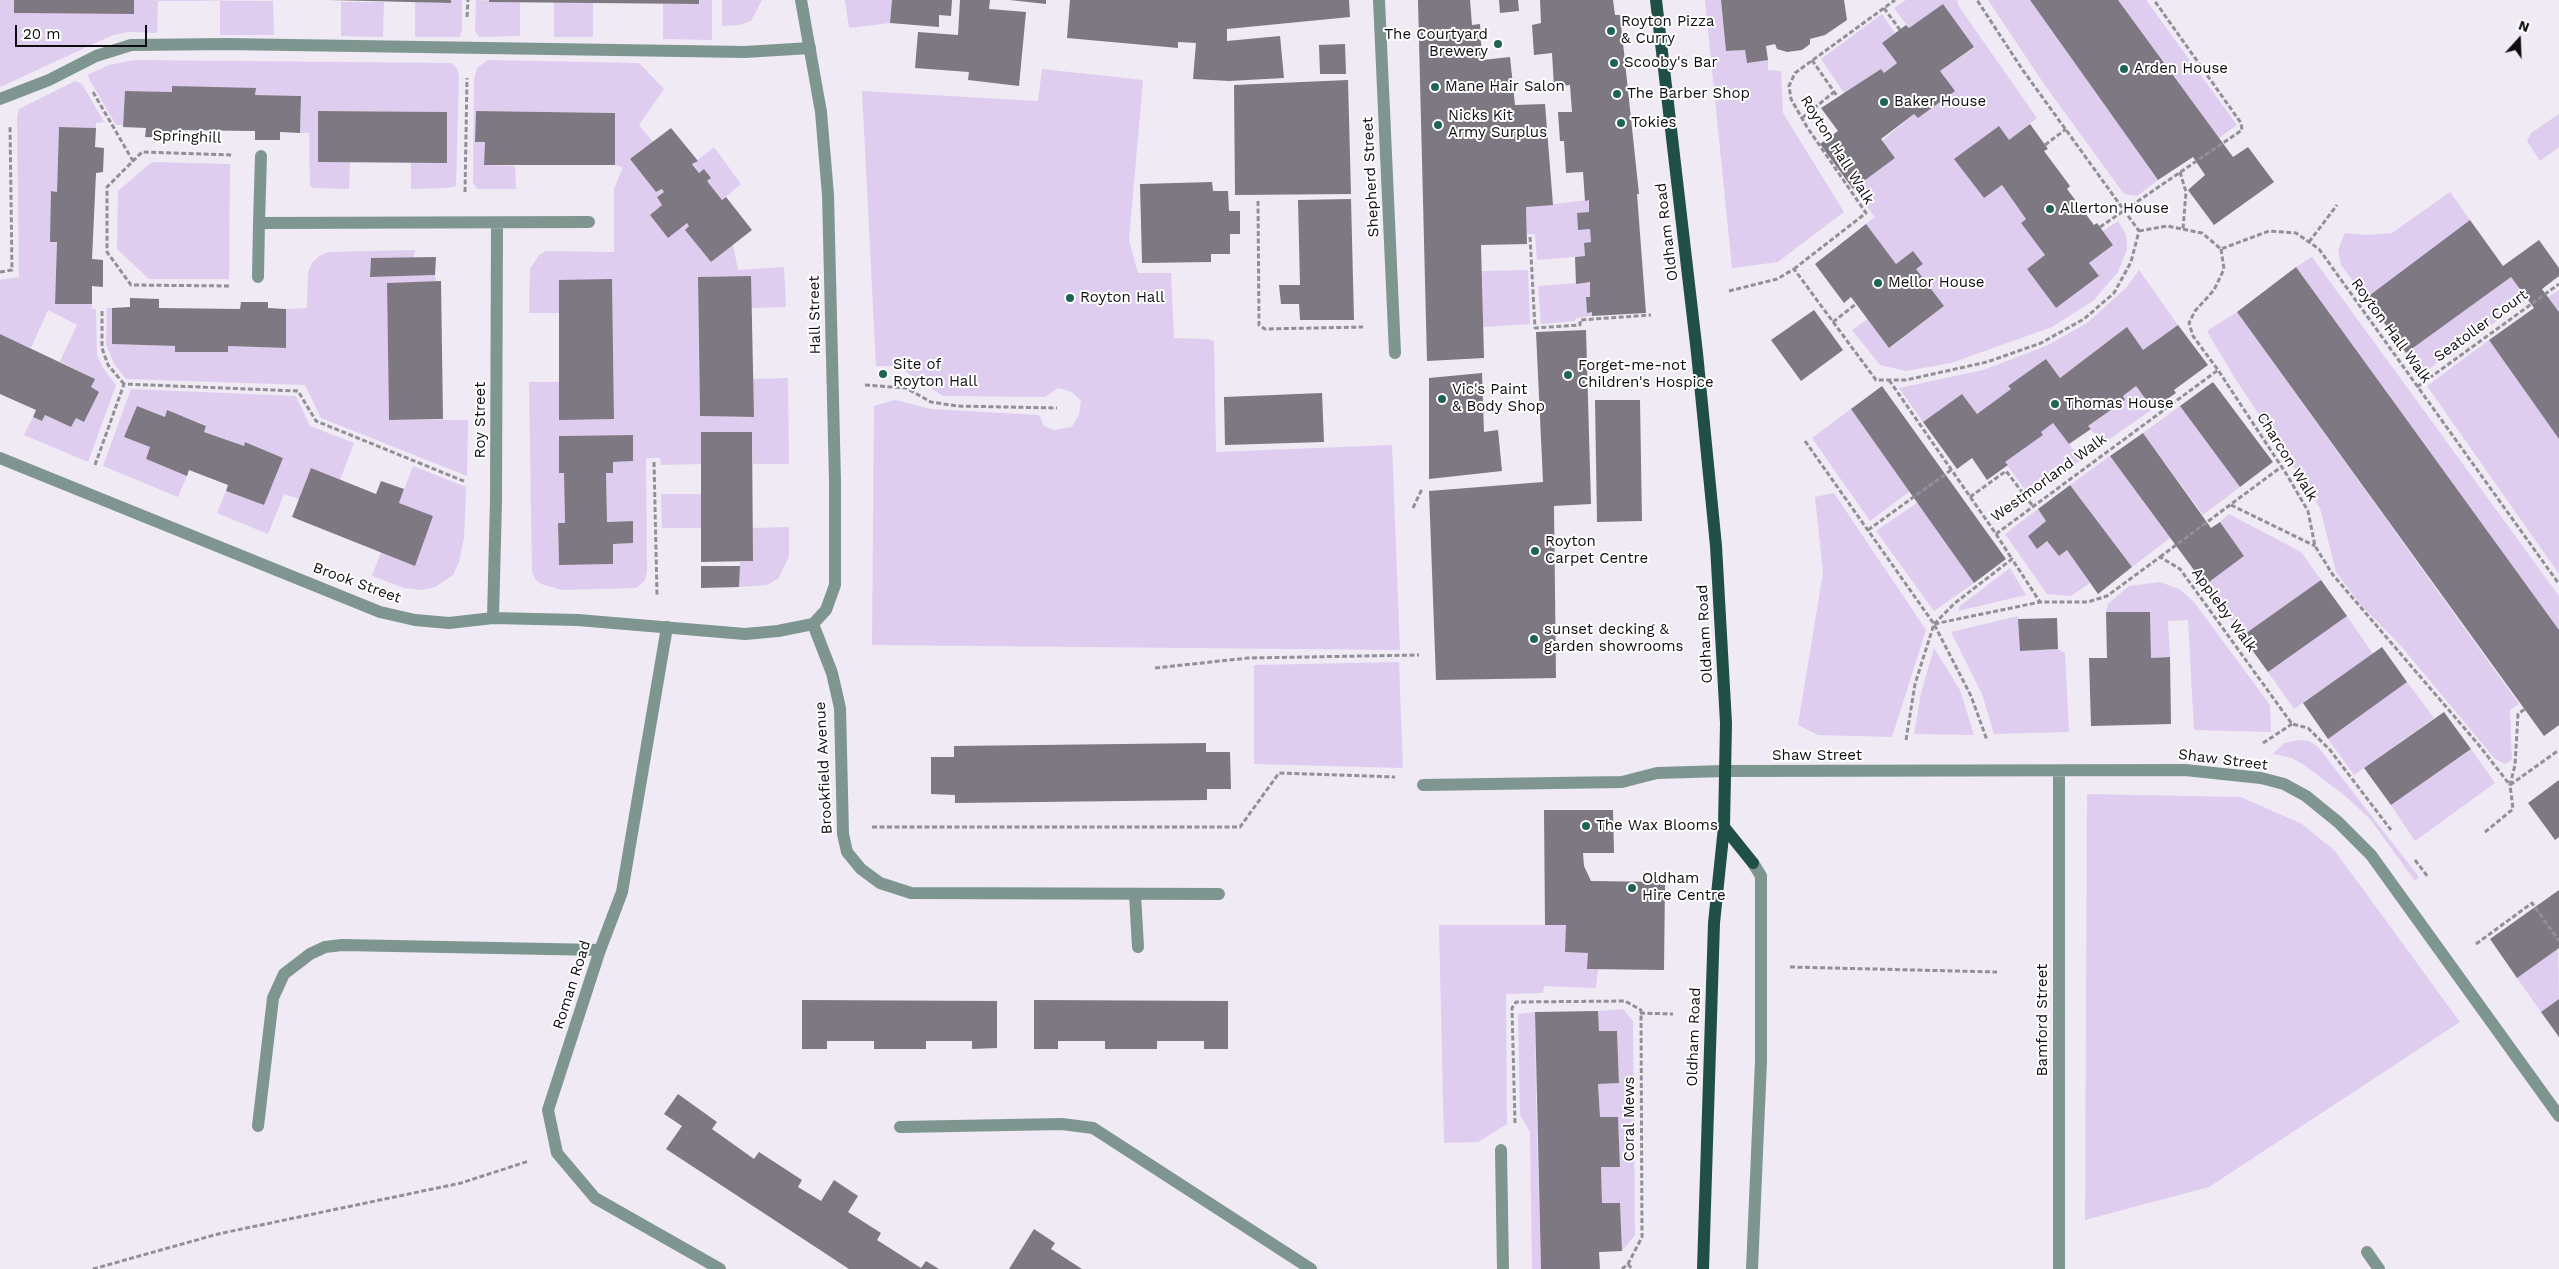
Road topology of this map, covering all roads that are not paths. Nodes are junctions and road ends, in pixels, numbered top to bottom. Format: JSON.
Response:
{"nodes":[{"id":1,"x":801,"y":0,"type":"edge"},
{"id":2,"x":1379,"y":0,"type":"edge"},
{"id":3,"x":1656,"y":0,"type":"edge"},
{"id":4,"x":810,"y":48,"type":"junction"},
{"id":5,"x":5,"y":97,"type":"edge"},
{"id":6,"x":260,"y":156,"type":"road end"},
{"id":7,"x":589,"y":222,"type":"dead end"},
{"id":8,"x":259,"y":223,"type":"junction"},
{"id":9,"x":497,"y":223,"type":"junction"},
{"id":10,"x":258,"y":276,"type":"road end"},
{"id":11,"x":1395,"y":353,"type":"dead end"},
{"id":12,"x":0,"y":458,"type":"edge"},
{"id":13,"x":493,"y":618,"type":"junction"},
{"id":14,"x":813,"y":624,"type":"junction"},
{"id":15,"x":666,"y":627,"type":"junction"},
{"id":16,"x":1724,"y":771,"type":"junction"},
{"id":17,"x":2059,"y":772,"type":"junction"},
{"id":18,"x":1424,"y":785,"type":"dead end"},
{"id":19,"x":1724,"y":827,"type":"junction"},
{"id":20,"x":1752,"y":863,"type":"joint"},
{"id":21,"x":1136,"y":894,"type":"junction"},
{"id":22,"x":1220,"y":894,"type":"dead end"},
{"id":23,"x":1138,"y":947,"type":"dead end"},
{"id":24,"x":600,"y":950,"type":"junction"},
{"id":25,"x":2559,"y":1116,"type":"edge"},
{"id":26,"x":258,"y":1126,"type":"dead end"},
{"id":27,"x":900,"y":1127,"type":"dead end"},
{"id":28,"x":1501,"y":1150,"type":"dead end"},
{"id":29,"x":2367,"y":1252,"type":"dead end"},
{"id":30,"x":720,"y":1269,"type":"edge"},
{"id":31,"x":1311,"y":1269,"type":"edge"},
{"id":32,"x":1503,"y":1269,"type":"edge"},
{"id":33,"x":1702,"y":1269,"type":"edge"},
{"id":34,"x":1752,"y":1269,"type":"edge"},
{"id":35,"x":2059,"y":1269,"type":"edge"},
{"id":36,"x":2379,"y":1269,"type":"edge"}],
"edges":[{"from":1,"to":4,"type":"street","name":"Hall Street"},
{"from":2,"to":11,"type":"street","name":"Shepherd Street"},
{"from":3,"to":16,"type":"main road","name":"Oldham Road"},
{"from":4,"to":5,"type":"street"},
{"from":4,"to":14,"type":"street","name":"Hall Street"},
{"from":6,"to":8,"type":"street"},
{"from":7,"to":9,"type":"street"},
{"from":8,"to":9,"type":"street"},
{"from":8,"to":10,"type":"street"},
{"from":9,"to":13,"type":"street","name":"Roy Street"},
{"from":12,"to":13,"type":"street","name":"Brook Street"},
{"from":13,"to":15,"type":"street","name":"Brook Street"},
{"from":14,"to":15,"type":"street","name":"Brook Street"},
{"from":14,"to":21,"type":"street","name":"Brookfield Avenue"},
{"from":15,"to":24,"type":"street","name":"Roman Road"},
{"from":16,"to":17,"type":"street","name":"Shaw Street"},
{"from":16,"to":18,"type":"street","name":"Shaw Street"},
{"from":16,"to":19,"type":"main road","name":"Oldham Road"},
{"from":17,"to":25,"type":"street","name":"Shaw Street"},
{"from":17,"to":35,"type":"street","name":"Bamford Street"},
{"from":19,"to":20,"type":"main road"},
{"from":19,"to":33,"type":"main road","name":"Oldham Road"},
{"from":20,"to":34,"type":"street"},
{"from":21,"to":22,"type":"street","name":"Brookfield Avenue"},
{"from":21,"to":23,"type":"street"},
{"from":24,"to":26,"type":"street"},
{"from":24,"to":30,"type":"street","name":"Roman Road"},
{"from":27,"to":31,"type":"street"},
{"from":28,"to":32,"type":"street"},
{"from":29,"to":36,"type":"street"}]}
